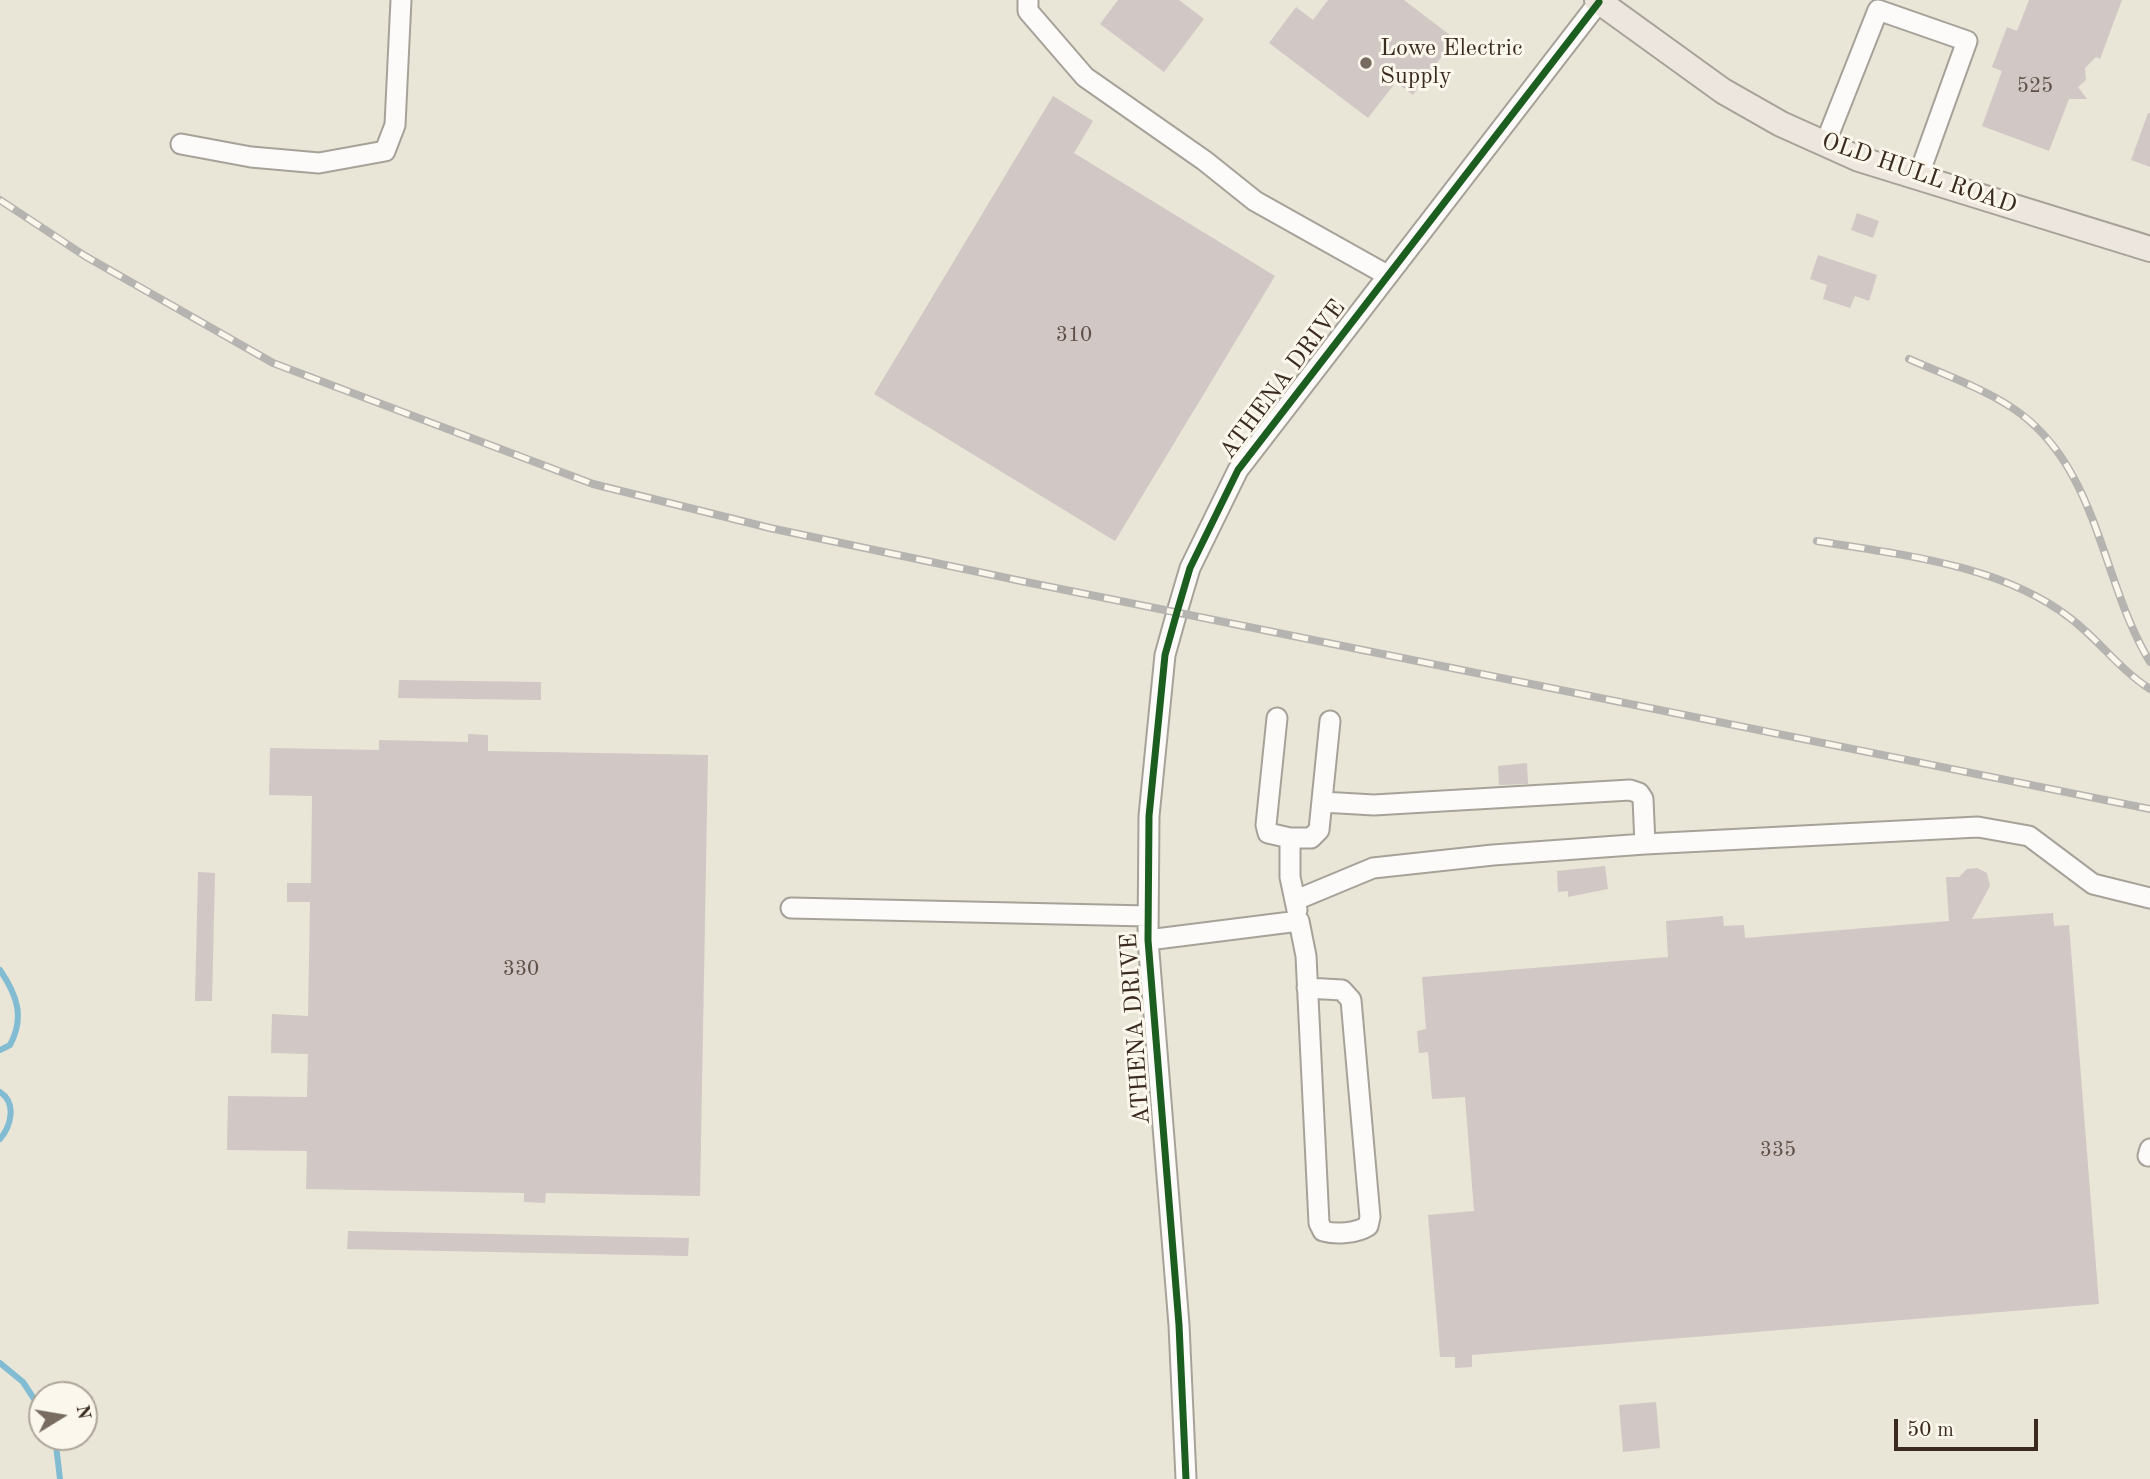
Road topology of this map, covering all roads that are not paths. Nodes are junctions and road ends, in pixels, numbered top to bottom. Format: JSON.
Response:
{"nodes":[{"id":1,"x":401,"y":0,"type":"edge"},
{"id":2,"x":1028,"y":0,"type":"edge"},
{"id":3,"x":1599,"y":1,"type":"edge"},
{"id":4,"x":181,"y":144,"type":"dead end"},
{"id":5,"x":1825,"y":144,"type":"junction"},
{"id":6,"x":1918,"y":177,"type":"junction"},
{"id":7,"x":2150,"y":249,"type":"edge"},
{"id":8,"x":1387,"y":275,"type":"junction"},
{"id":9,"x":1276,"y":718,"type":"dead end"},
{"id":10,"x":1330,"y":721,"type":"dead end"},
{"id":11,"x":1322,"y":802,"type":"junction"},
{"id":12,"x":1290,"y":838,"type":"junction"},
{"id":13,"x":1645,"y":844,"type":"junction"},
{"id":14,"x":2150,"y":898,"type":"edge"},
{"id":15,"x":1296,"y":900,"type":"junction"},
{"id":16,"x":791,"y":908,"type":"dead end"},
{"id":17,"x":1148,"y":916,"type":"junction"},
{"id":18,"x":1300,"y":921,"type":"junction"},
{"id":19,"x":1148,"y":940,"type":"junction"},
{"id":20,"x":1307,"y":988,"type":"junction"},
{"id":21,"x":1185,"y":1479,"type":"edge"}],
"edges":[{"from":1,"to":4,"type":"street"},
{"from":2,"to":8,"type":"street"},
{"from":3,"to":5,"type":"main road","name":"OLD HULL ROAD"},
{"from":3,"to":8,"type":"street","name":"ATHENA DRIVE"},
{"from":5,"to":6,"type":"main road","name":"OLD HULL ROAD"},
{"from":5,"to":6,"type":"street"},
{"from":6,"to":7,"type":"main road","name":"OLD HULL ROAD"},
{"from":8,"to":17,"type":"street","name":"ATHENA DRIVE"},
{"from":9,"to":12,"type":"street"},
{"from":10,"to":11,"type":"street"},
{"from":11,"to":12,"type":"street"},
{"from":11,"to":13,"type":"street"},
{"from":12,"to":15,"type":"street"},
{"from":13,"to":14,"type":"street"},
{"from":13,"to":15,"type":"street"},
{"from":15,"to":18,"type":"street"},
{"from":16,"to":17,"type":"street"},
{"from":17,"to":19,"type":"street","name":"ATHENA DRIVE"},
{"from":18,"to":19,"type":"street"},
{"from":18,"to":20,"type":"street"},
{"from":19,"to":21,"type":"street","name":"ATHENA DRIVE"},
{"from":20,"to":20,"type":"street"}]}
